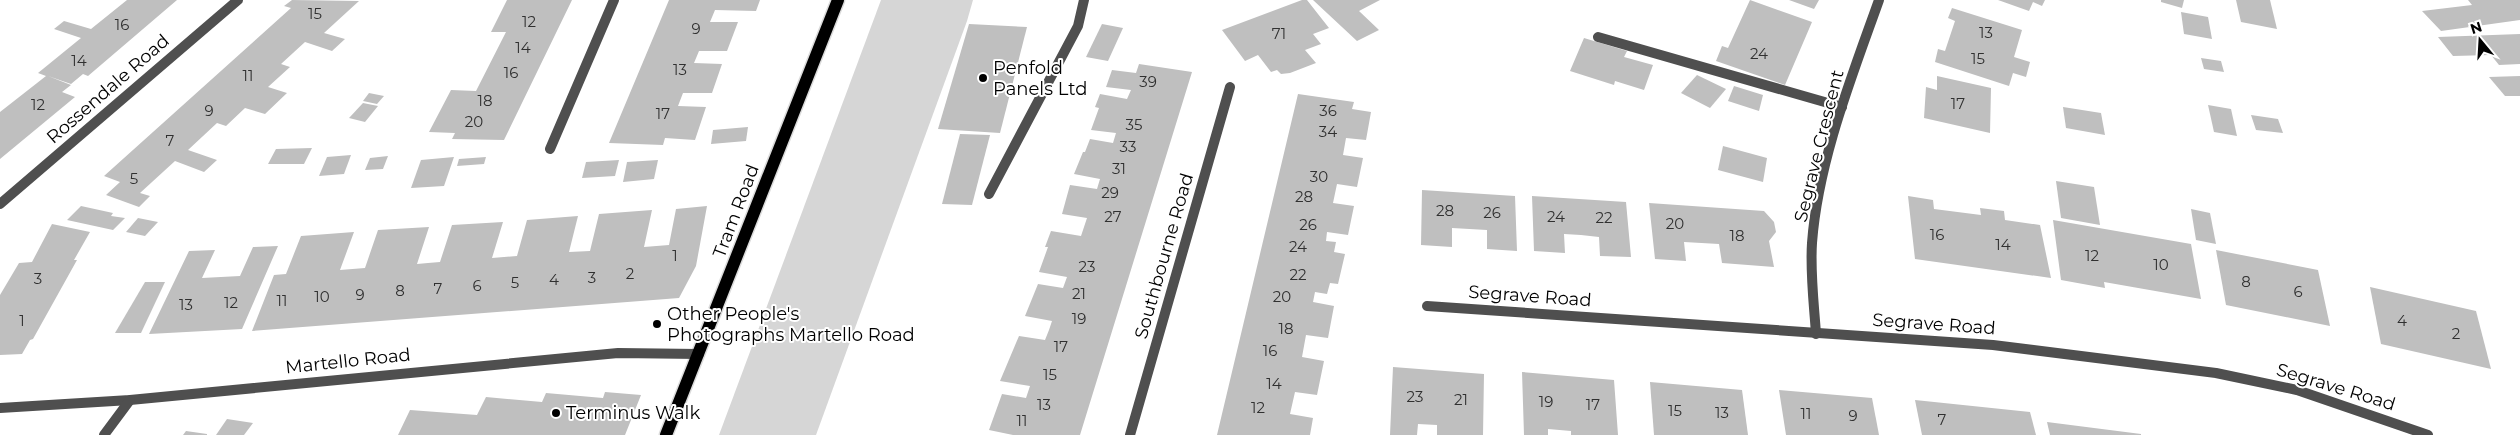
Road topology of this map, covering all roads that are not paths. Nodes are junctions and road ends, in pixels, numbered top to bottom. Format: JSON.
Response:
{"nodes":[{"id":1,"x":238,"y":0,"type":"edge"},
{"id":2,"x":614,"y":0,"type":"edge"},
{"id":3,"x":838,"y":0,"type":"edge"},
{"id":4,"x":1084,"y":0,"type":"edge"},
{"id":5,"x":1879,"y":0,"type":"edge"},
{"id":6,"x":1598,"y":37,"type":"dead end"},
{"id":7,"x":1230,"y":87,"type":"dead end"},
{"id":8,"x":1842,"y":108,"type":"junction"},
{"id":9,"x":550,"y":149,"type":"dead end"},
{"id":10,"x":989,"y":194,"type":"dead end"},
{"id":11,"x":0,"y":204,"type":"edge"},
{"id":12,"x":1427,"y":306,"type":"dead end"},
{"id":13,"x":1816,"y":334,"type":"junction"},
{"id":14,"x":699,"y":354,"type":"junction"},
{"id":15,"x":130,"y":400,"type":"junction"},
{"id":16,"x":0,"y":408,"type":"edge"},
{"id":17,"x":104,"y":435,"type":"edge"},
{"id":18,"x":666,"y":435,"type":"edge"},
{"id":19,"x":1130,"y":435,"type":"edge"},
{"id":20,"x":2428,"y":435,"type":"edge"}],
"edges":[{"from":1,"to":11,"type":"street","name":"Rossendale Road"},
{"from":2,"to":9,"type":"street"},
{"from":3,"to":14,"type":"main road","name":"Tram Road"},
{"from":4,"to":10,"type":"street"},
{"from":5,"to":8,"type":"street","name":"Segrave Crescent"},
{"from":6,"to":8,"type":"street"},
{"from":7,"to":19,"type":"street","name":"Southbourne Road"},
{"from":8,"to":13,"type":"street","name":"Segrave Crescent"},
{"from":12,"to":13,"type":"street","name":"Segrave Road"},
{"from":13,"to":20,"type":"street","name":"Segrave Road"},
{"from":14,"to":15,"type":"street","name":"Martello Road"},
{"from":14,"to":18,"type":"main road","name":"Tram Road"},
{"from":15,"to":16,"type":"street","name":"Martello Road"},
{"from":15,"to":17,"type":"street"}]}
